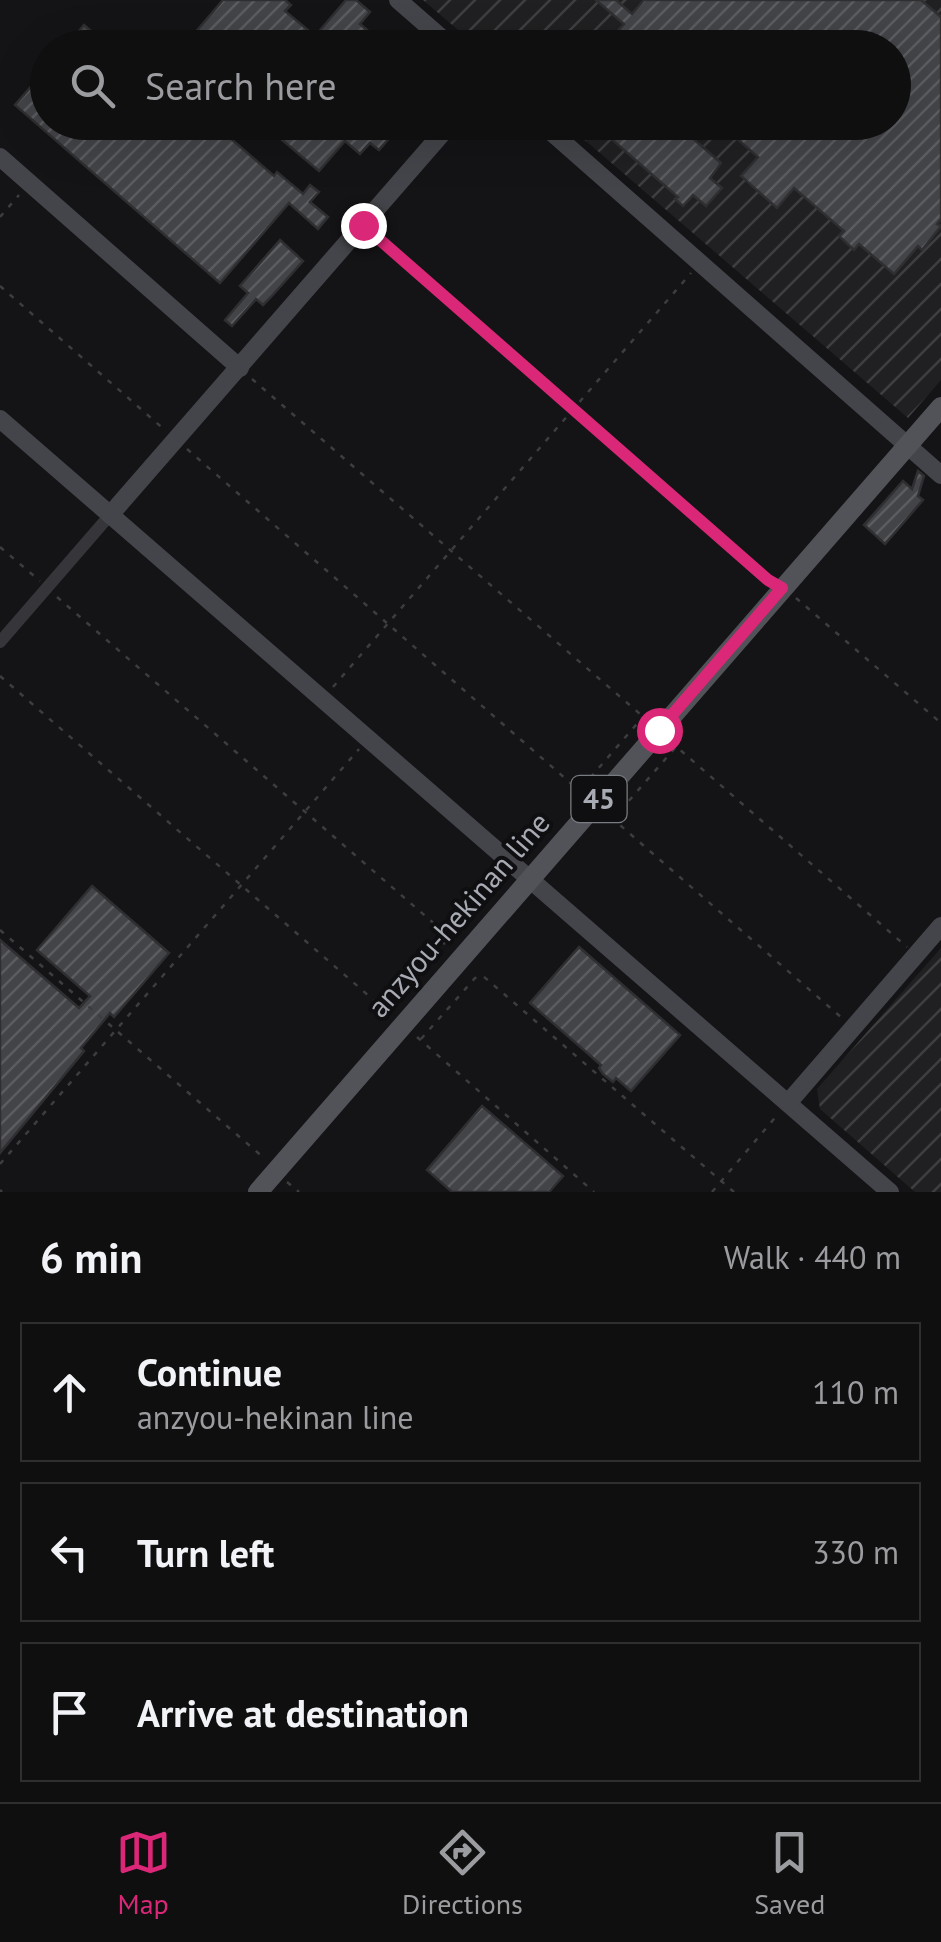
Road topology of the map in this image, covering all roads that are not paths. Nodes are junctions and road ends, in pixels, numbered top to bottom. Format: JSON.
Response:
{"nodes":[{"id":1,"x":398,"y":0,"type":"edge"},
{"id":2,"x":432,"y":30,"type":"edge"},
{"id":3,"x":436,"y":140,"type":"edge"},
{"id":4,"x":561,"y":140,"type":"edge"},
{"id":5,"x":0,"y":157,"type":"edge"},
{"id":6,"x":240,"y":368,"type":"junction"},
{"id":7,"x":941,"y":406,"type":"edge"},
{"id":8,"x":0,"y":419,"type":"edge"},
{"id":9,"x":907,"y":446,"type":"junction"},
{"id":10,"x":941,"y":476,"type":"edge"},
{"id":11,"x":110,"y":515,"type":"junction"},
{"id":12,"x":0,"y":642,"type":"edge"},
{"id":13,"x":530,"y":879,"type":"junction"},
{"id":14,"x":941,"y":926,"type":"edge"},
{"id":15,"x":788,"y":1103,"type":"junction"},
{"id":16,"x":258,"y":1192,"type":"edge"},
{"id":17,"x":890,"y":1192,"type":"edge"}],
"edges":[{"from":1,"to":2,"type":"street"},
{"from":3,"to":6,"type":"street"},
{"from":4,"to":9,"type":"street"},
{"from":5,"to":6,"type":"street"},
{"from":6,"to":11,"type":"street"},
{"from":7,"to":9,"type":"main road","name":"anzyou-hekinan line","number":"45"},
{"from":8,"to":11,"type":"street"},
{"from":9,"to":10,"type":"street"},
{"from":9,"to":13,"type":"main road","name":"anzyou-hekinan line","number":"45"},
{"from":11,"to":12,"type":"street"},
{"from":11,"to":13,"type":"street"},
{"from":13,"to":15,"type":"street"},
{"from":13,"to":16,"type":"main road","name":"anzyou-hekinan line","number":"45"},
{"from":14,"to":15,"type":"street"},
{"from":15,"to":17,"type":"street"}]}
